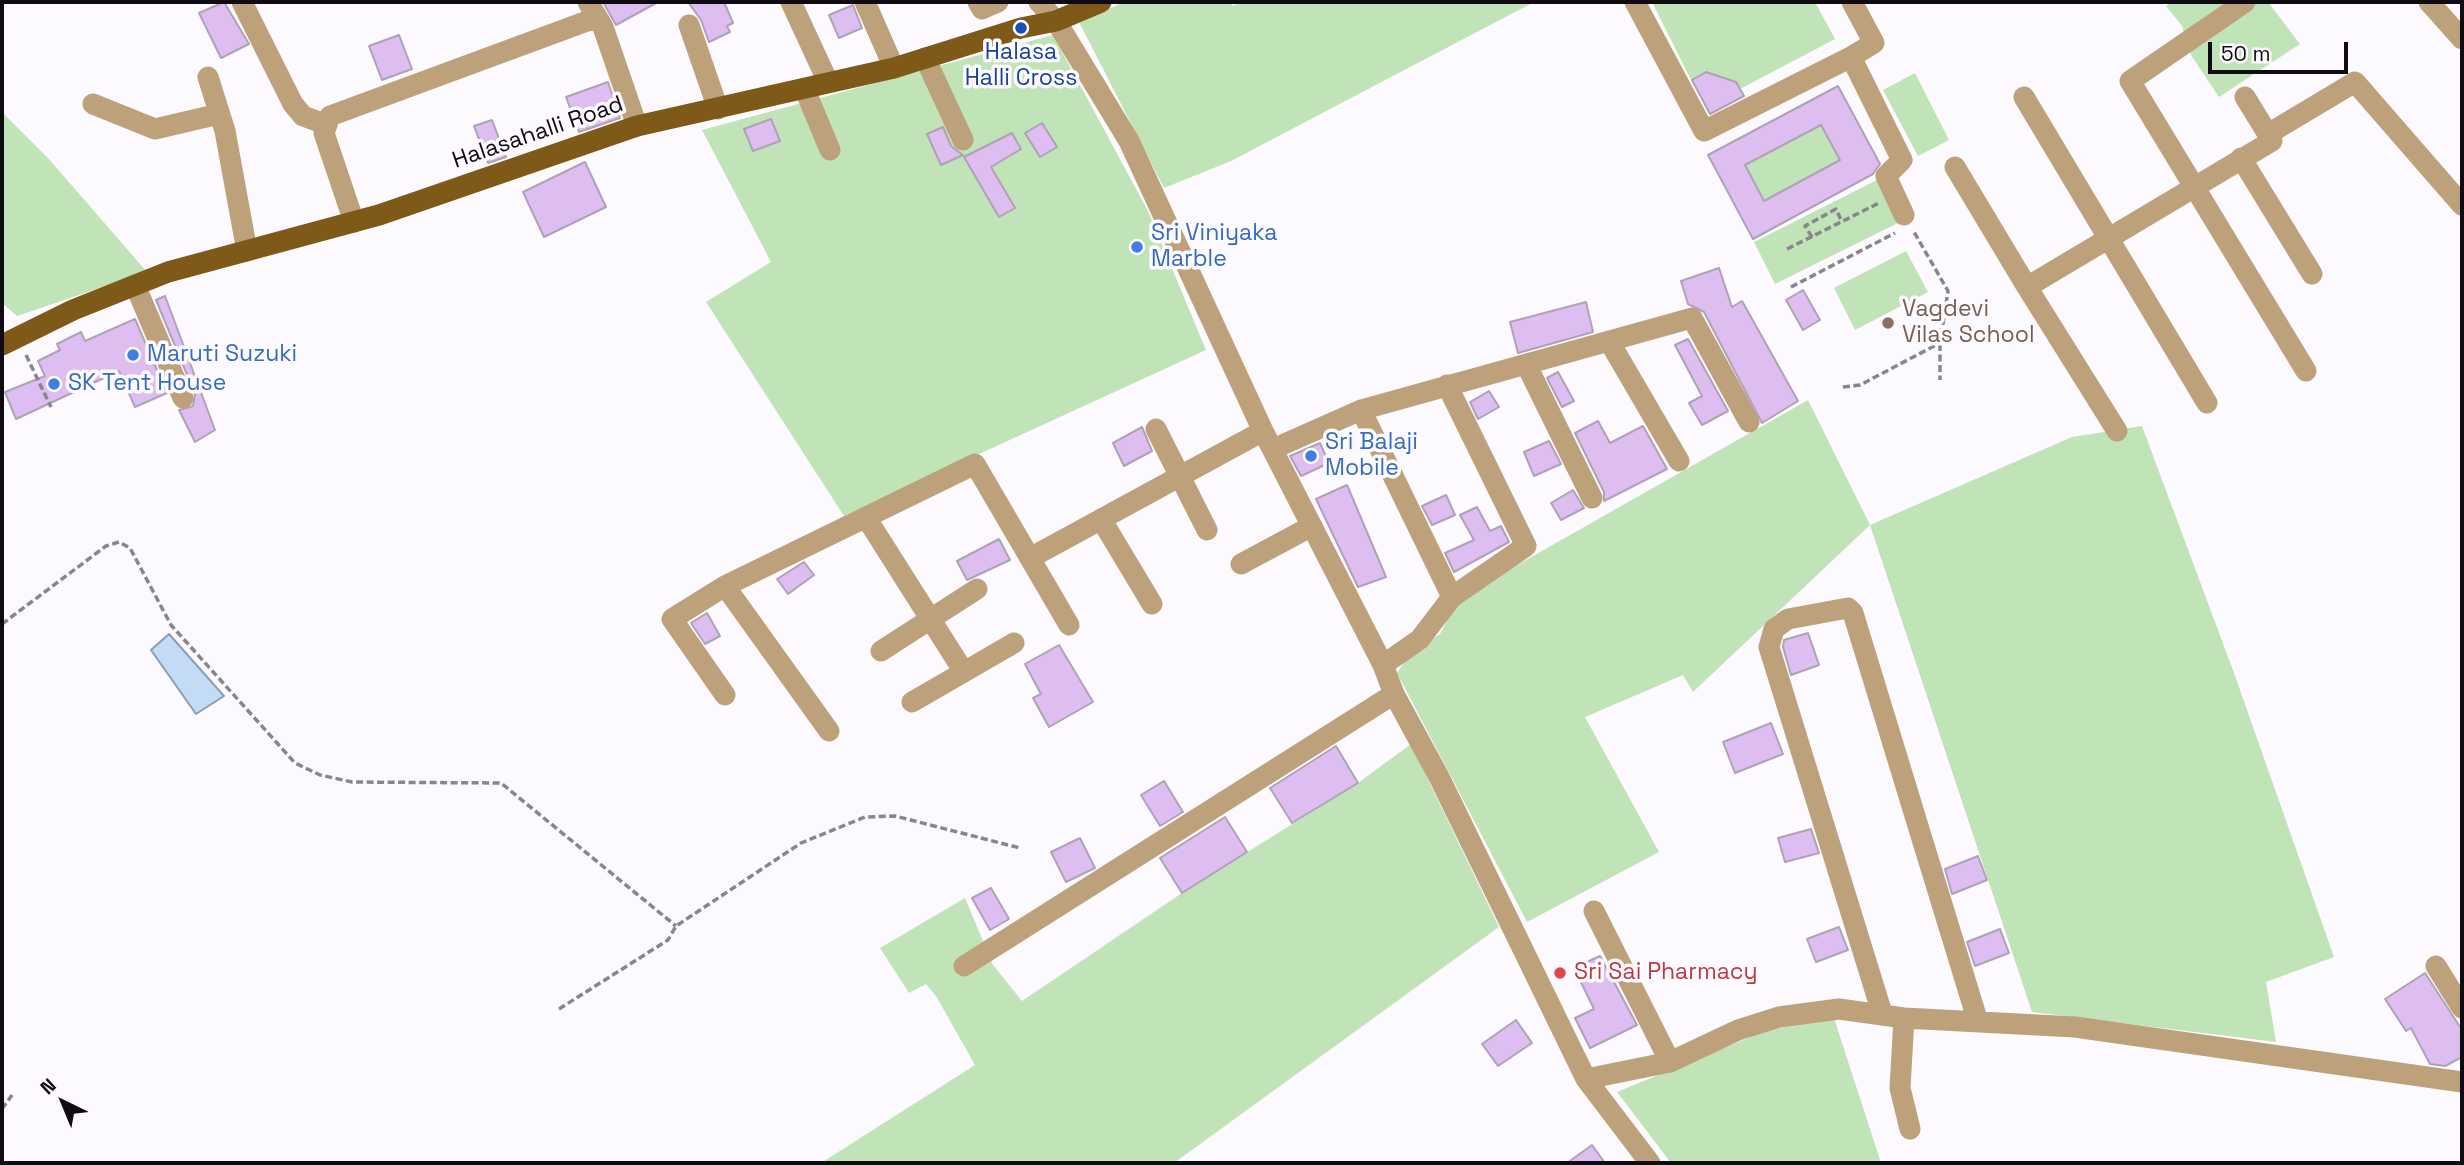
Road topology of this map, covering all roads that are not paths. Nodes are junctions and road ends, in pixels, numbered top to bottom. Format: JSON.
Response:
{"nodes":[{"id":1,"x":242,"y":2,"type":"edge"},
{"id":2,"x":588,"y":2,"type":"edge"},
{"id":3,"x":791,"y":2,"type":"edge"},
{"id":4,"x":865,"y":2,"type":"edge"},
{"id":5,"x":978,"y":2,"type":"edge"},
{"id":6,"x":998,"y":2,"type":"edge"},
{"id":7,"x":1039,"y":2,"type":"edge"},
{"id":8,"x":1101,"y":2,"type":"edge"},
{"id":9,"x":1635,"y":2,"type":"edge"},
{"id":10,"x":1852,"y":2,"type":"edge"},
{"id":11,"x":2245,"y":2,"type":"edge"},
{"id":12,"x":2429,"y":2,"type":"edge"},
{"id":13,"x":598,"y":21,"type":"junction"},
{"id":14,"x":1056,"y":21,"type":"junction"},
{"id":15,"x":689,"y":25,"type":"dead end"},
{"id":16,"x":2462,"y":39,"type":"edge"},
{"id":17,"x":1851,"y":57,"type":"junction"},
{"id":18,"x":925,"y":58,"type":"junction"},
{"id":19,"x":894,"y":68,"type":"junction"},
{"id":20,"x":208,"y":78,"type":"dead end"},
{"id":21,"x":828,"y":82,"type":"junction"},
{"id":22,"x":805,"y":90,"type":"junction"},
{"id":23,"x":2024,"y":97,"type":"dead end"},
{"id":24,"x":2245,"y":97,"type":"dead end"},
{"id":25,"x":93,"y":104,"type":"dead end"},
{"id":26,"x":718,"y":109,"type":"junction"},
{"id":27,"x":219,"y":114,"type":"junction"},
{"id":28,"x":325,"y":124,"type":"junction"},
{"id":29,"x":637,"y":126,"type":"junction"},
{"id":30,"x":2268,"y":134,"type":"junction"},
{"id":31,"x":963,"y":140,"type":"dead end"},
{"id":32,"x":830,"y":150,"type":"dead end"},
{"id":33,"x":2241,"y":158,"type":"junction"},
{"id":34,"x":1955,"y":167,"type":"dead end"},
{"id":35,"x":2192,"y":186,"type":"junction"},
{"id":36,"x":2462,"y":205,"type":"edge"},
{"id":37,"x":1903,"y":212,"type":"road end"},
{"id":38,"x":354,"y":222,"type":"junction"},
{"id":39,"x":2108,"y":237,"type":"junction"},
{"id":40,"x":247,"y":251,"type":"junction"},
{"id":41,"x":2312,"y":274,"type":"dead end"},
{"id":42,"x":135,"y":285,"type":"junction"},
{"id":43,"x":2027,"y":286,"type":"junction"},
{"id":44,"x":10,"y":341,"type":"edge"},
{"id":45,"x":1609,"y":341,"type":"junction"},
{"id":46,"x":1527,"y":366,"type":"junction"},
{"id":47,"x":2306,"y":371,"type":"dead end"},
{"id":48,"x":1447,"y":385,"type":"junction"},
{"id":49,"x":183,"y":398,"type":"dead end"},
{"id":50,"x":2207,"y":404,"type":"dead end"},
{"id":51,"x":1360,"y":410,"type":"junction"},
{"id":52,"x":1749,"y":422,"type":"dead end"},
{"id":53,"x":1156,"y":429,"type":"dead end"},
{"id":54,"x":2117,"y":431,"type":"dead end"},
{"id":55,"x":1268,"y":440,"type":"junction"},
{"id":56,"x":1679,"y":461,"type":"dead end"},
{"id":57,"x":1179,"y":477,"type":"junction"},
{"id":58,"x":1592,"y":498,"type":"dead end"},
{"id":59,"x":867,"y":519,"type":"junction"},
{"id":60,"x":1101,"y":519,"type":"junction"},
{"id":61,"x":1312,"y":526,"type":"junction"},
{"id":62,"x":1207,"y":530,"type":"dead end"},
{"id":63,"x":1030,"y":558,"type":"junction"},
{"id":64,"x":1241,"y":564,"type":"dead end"},
{"id":65,"x":725,"y":586,"type":"junction"},
{"id":66,"x":977,"y":589,"type":"dead end"},
{"id":67,"x":1452,"y":597,"type":"junction"},
{"id":68,"x":1152,"y":604,"type":"dead end"},
{"id":69,"x":930,"y":619,"type":"junction"},
{"id":70,"x":1069,"y":625,"type":"dead end"},
{"id":71,"x":1014,"y":643,"type":"dead end"},
{"id":72,"x":881,"y":651,"type":"dead end"},
{"id":73,"x":1383,"y":666,"type":"junction"},
{"id":74,"x":964,"y":672,"type":"junction"},
{"id":75,"x":1394,"y":694,"type":"junction"},
{"id":76,"x":725,"y":695,"type":"dead end"},
{"id":77,"x":912,"y":702,"type":"dead end"},
{"id":78,"x":829,"y":731,"type":"dead end"},
{"id":79,"x":1594,"y":911,"type":"dead end"},
{"id":80,"x":2437,"y":965,"type":"dead end"},
{"id":81,"x":964,"y":966,"type":"dead end"},
{"id":82,"x":2462,"y":1008,"type":"edge"},
{"id":83,"x":1882,"y":1013,"type":"junction"},
{"id":84,"x":1904,"y":1018,"type":"junction"},
{"id":85,"x":1978,"y":1022,"type":"junction"},
{"id":86,"x":1670,"y":1062,"type":"junction"},
{"id":87,"x":1586,"y":1079,"type":"junction"},
{"id":88,"x":2462,"y":1082,"type":"edge"},
{"id":89,"x":1910,"y":1129,"type":"dead end"},
{"id":90,"x":1650,"y":1163,"type":"edge"}],
"edges":[{"from":1,"to":28,"type":"street"},
{"from":2,"to":13,"type":"street"},
{"from":3,"to":21,"type":"street"},
{"from":4,"to":19,"type":"street"},
{"from":5,"to":6,"type":"street"},
{"from":7,"to":14,"type":"street"},
{"from":8,"to":14,"type":"main road","name":"Halasahalli Road"},
{"from":9,"to":17,"type":"street"},
{"from":10,"to":17,"type":"street"},
{"from":11,"to":35,"type":"street"},
{"from":12,"to":16,"type":"street"},
{"from":13,"to":28,"type":"street"},
{"from":13,"to":29,"type":"street"},
{"from":14,"to":18,"type":"main road","name":"Halasahalli Road"},
{"from":14,"to":55,"type":"street"},
{"from":15,"to":26,"type":"street"},
{"from":17,"to":37,"type":"street"},
{"from":18,"to":19,"type":"main road","name":"Halasahalli Road"},
{"from":18,"to":31,"type":"street"},
{"from":19,"to":21,"type":"main road","name":"Halasahalli Road"},
{"from":20,"to":27,"type":"street"},
{"from":21,"to":22,"type":"main road","name":"Halasahalli Road"},
{"from":22,"to":26,"type":"main road","name":"Halasahalli Road"},
{"from":22,"to":32,"type":"street"},
{"from":23,"to":39,"type":"street"},
{"from":24,"to":30,"type":"street"},
{"from":25,"to":27,"type":"street"},
{"from":26,"to":29,"type":"main road","name":"Halasahalli Road"},
{"from":27,"to":40,"type":"street"},
{"from":28,"to":38,"type":"street"},
{"from":29,"to":38,"type":"main road","name":"Halasahalli Road"},
{"from":30,"to":33,"type":"street"},
{"from":30,"to":36,"type":"street"},
{"from":33,"to":35,"type":"street"},
{"from":33,"to":41,"type":"street"},
{"from":34,"to":43,"type":"street"},
{"from":35,"to":39,"type":"street"},
{"from":35,"to":47,"type":"street"},
{"from":38,"to":40,"type":"main road","name":"Halasahalli Road"},
{"from":39,"to":43,"type":"street"},
{"from":39,"to":50,"type":"street"},
{"from":40,"to":42,"type":"main road","name":"Halasahalli Road"},
{"from":42,"to":44,"type":"main road","name":"Halasahalli Road"},
{"from":42,"to":49,"type":"street"},
{"from":43,"to":54,"type":"street"},
{"from":45,"to":46,"type":"street"},
{"from":45,"to":52,"type":"street"},
{"from":45,"to":56,"type":"street"},
{"from":46,"to":48,"type":"street"},
{"from":46,"to":58,"type":"street"},
{"from":48,"to":51,"type":"street"},
{"from":48,"to":67,"type":"street"},
{"from":51,"to":55,"type":"street"},
{"from":51,"to":67,"type":"street"},
{"from":53,"to":57,"type":"street"},
{"from":55,"to":57,"type":"street"},
{"from":55,"to":61,"type":"street"},
{"from":57,"to":60,"type":"street"},
{"from":57,"to":62,"type":"street"},
{"from":59,"to":63,"type":"street"},
{"from":59,"to":65,"type":"street"},
{"from":59,"to":69,"type":"street"},
{"from":60,"to":63,"type":"street"},
{"from":60,"to":68,"type":"street"},
{"from":61,"to":64,"type":"street"},
{"from":61,"to":73,"type":"street"},
{"from":63,"to":70,"type":"street"},
{"from":65,"to":76,"type":"street"},
{"from":65,"to":78,"type":"street"},
{"from":66,"to":69,"type":"street"},
{"from":67,"to":73,"type":"street"},
{"from":69,"to":72,"type":"street"},
{"from":69,"to":74,"type":"street"},
{"from":71,"to":74,"type":"street"},
{"from":73,"to":75,"type":"street"},
{"from":74,"to":77,"type":"street"},
{"from":75,"to":81,"type":"street"},
{"from":75,"to":87,"type":"street"},
{"from":79,"to":86,"type":"street"},
{"from":80,"to":82,"type":"street"},
{"from":83,"to":84,"type":"street"},
{"from":83,"to":85,"type":"street"},
{"from":83,"to":86,"type":"street"},
{"from":84,"to":85,"type":"street"},
{"from":84,"to":89,"type":"street"},
{"from":85,"to":88,"type":"street"},
{"from":86,"to":87,"type":"street"},
{"from":87,"to":90,"type":"street"}]}
